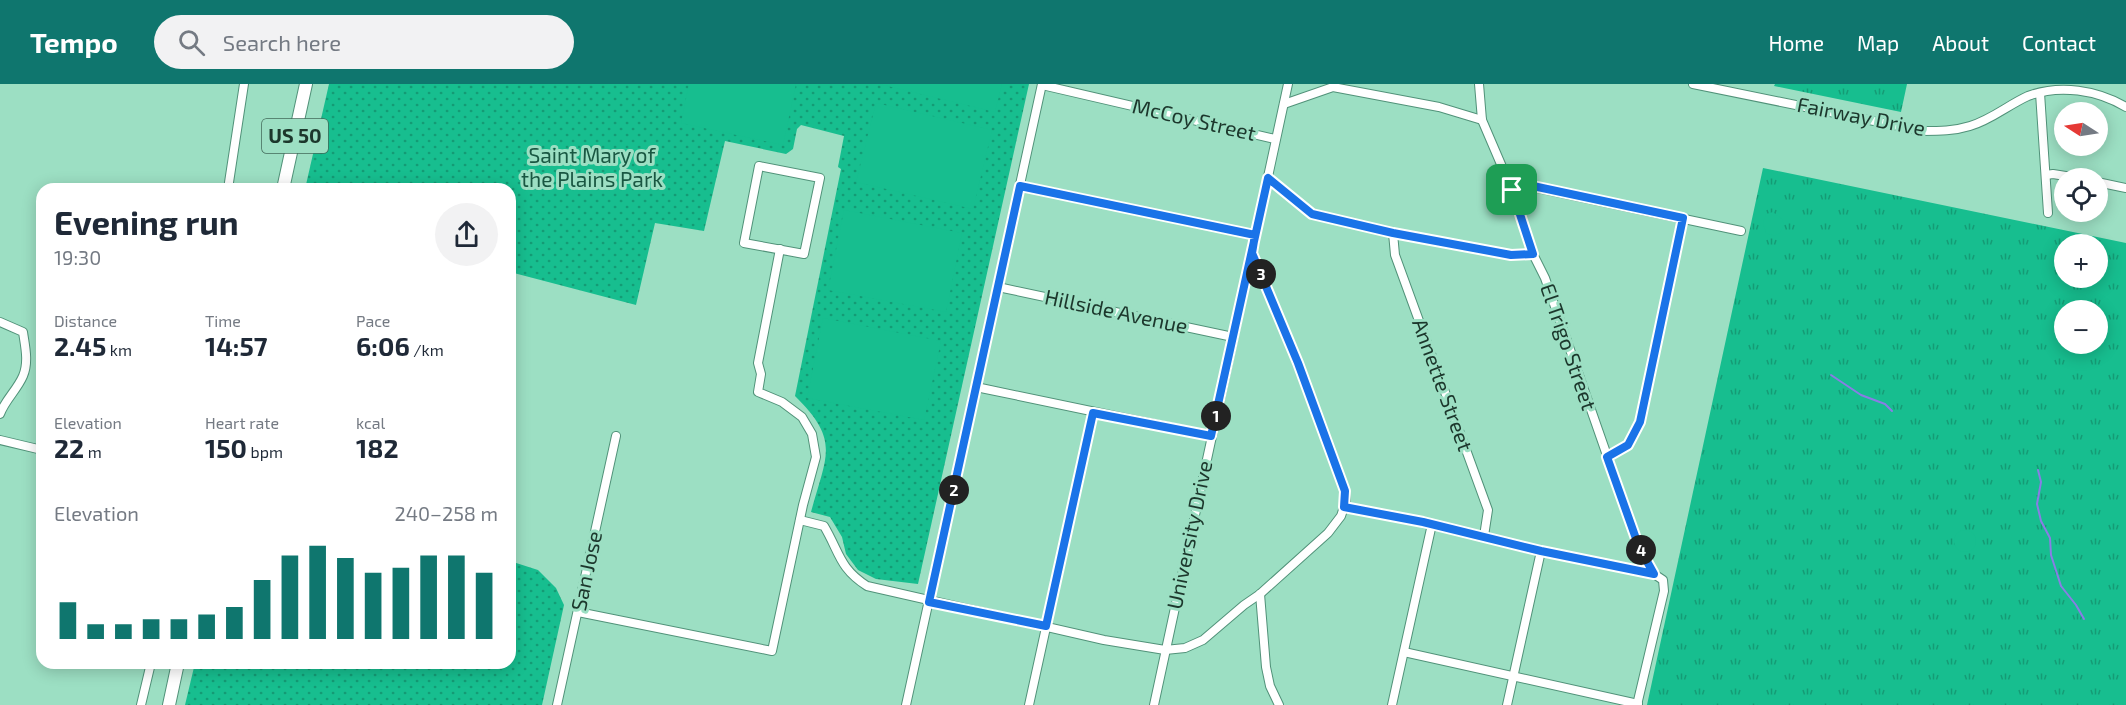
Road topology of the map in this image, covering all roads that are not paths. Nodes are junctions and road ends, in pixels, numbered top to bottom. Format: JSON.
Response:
{"nodes":[{"id":1,"x":244,"y":84,"type":"edge"},
{"id":2,"x":306,"y":84,"type":"edge"},
{"id":3,"x":1042,"y":84,"type":"edge"},
{"id":4,"x":1288,"y":84,"type":"edge"},
{"id":5,"x":1479,"y":84,"type":"edge"},
{"id":6,"x":1693,"y":84,"type":"edge"},
{"id":7,"x":1716,"y":87,"type":"edge"},
{"id":8,"x":2040,"y":93,"type":"junction"},
{"id":9,"x":1284,"y":104,"type":"junction"},
{"id":10,"x":2126,"y":107,"type":"edge"},
{"id":11,"x":1482,"y":120,"type":"junction"},
{"id":12,"x":1275,"y":139,"type":"junction"},
{"id":13,"x":2054,"y":174,"type":"edge"},
{"id":14,"x":2046,"y":175,"type":"junction"},
{"id":15,"x":1268,"y":178,"type":"junction"},
{"id":16,"x":229,"y":183,"type":"edge"},
{"id":17,"x":284,"y":183,"type":"edge"},
{"id":18,"x":2108,"y":184,"type":"edge"},
{"id":19,"x":1020,"y":186,"type":"junction"},
{"id":20,"x":2126,"y":188,"type":"edge"},
{"id":21,"x":1512,"y":190,"type":"junction"},
{"id":22,"x":2048,"y":213,"type":"dead end"},
{"id":23,"x":1683,"y":218,"type":"junction"},
{"id":24,"x":1741,"y":231,"type":"dead end"},
{"id":25,"x":1393,"y":233,"type":"junction"},
{"id":26,"x":1255,"y":235,"type":"junction"},
{"id":27,"x":780,"y":249,"type":"junction"},
{"id":28,"x":1252,"y":253,"type":"junction"},
{"id":29,"x":1533,"y":254,"type":"junction"},
{"id":30,"x":998,"y":287,"type":"junction"},
{"id":31,"x":0,"y":322,"type":"edge"},
{"id":32,"x":1233,"y":337,"type":"junction"},
{"id":33,"x":976,"y":387,"type":"junction"},
{"id":34,"x":1093,"y":413,"type":"junction"},
{"id":35,"x":0,"y":414,"type":"edge"},
{"id":36,"x":616,"y":436,"type":"dead end"},
{"id":37,"x":1211,"y":436,"type":"junction"},
{"id":38,"x":0,"y":440,"type":"edge"},
{"id":39,"x":36,"y":449,"type":"edge"},
{"id":40,"x":1607,"y":457,"type":"junction"},
{"id":41,"x":1344,"y":507,"type":"junction"},
{"id":42,"x":800,"y":520,"type":"junction"},
{"id":43,"x":1432,"y":524,"type":"junction"},
{"id":44,"x":1484,"y":536,"type":"junction"},
{"id":45,"x":1541,"y":551,"type":"junction"},
{"id":46,"x":1654,"y":574,"type":"junction"},
{"id":47,"x":1260,"y":594,"type":"junction"},
{"id":48,"x":929,"y":602,"type":"junction"},
{"id":49,"x":578,"y":612,"type":"junction"},
{"id":50,"x":1046,"y":626,"type":"junction"},
{"id":51,"x":1165,"y":650,"type":"junction"},
{"id":52,"x":1404,"y":652,"type":"junction"},
{"id":53,"x":150,"y":669,"type":"edge"},
{"id":54,"x":177,"y":669,"type":"edge"},
{"id":55,"x":1513,"y":676,"type":"junction"},
{"id":56,"x":141,"y":705,"type":"edge"},
{"id":57,"x":169,"y":705,"type":"edge"},
{"id":58,"x":557,"y":705,"type":"edge"},
{"id":59,"x":906,"y":705,"type":"edge"},
{"id":60,"x":1029,"y":705,"type":"edge"},
{"id":61,"x":1154,"y":705,"type":"edge"},
{"id":62,"x":1279,"y":705,"type":"edge"},
{"id":63,"x":1392,"y":705,"type":"edge"},
{"id":64,"x":1507,"y":705,"type":"edge"},
{"id":65,"x":1638,"y":705,"type":"edge"}],
"edges":[{"from":1,"to":16,"type":"street"},
{"from":2,"to":17,"type":"highway","number":"US 50"},
{"from":3,"to":12,"type":"street","name":"McCoy Street"},
{"from":3,"to":19,"type":"street"},
{"from":4,"to":9,"type":"street","name":"University Drive"},
{"from":5,"to":11,"type":"street","name":"El Trigo Street"},
{"from":6,"to":7,"type":"street","name":"Fairway Drive"},
{"from":7,"to":8,"type":"street","name":"Fairway Drive"},
{"from":8,"to":10,"type":"street","name":"Fairway Drive"},
{"from":8,"to":14,"type":"street"},
{"from":9,"to":11,"type":"street"},
{"from":9,"to":12,"type":"street","name":"University Drive"},
{"from":11,"to":21,"type":"street","name":"El Trigo Street"},
{"from":12,"to":15,"type":"street","name":"University Drive"},
{"from":13,"to":14,"type":"street"},
{"from":14,"to":22,"type":"street"},
{"from":15,"to":25,"type":"street"},
{"from":15,"to":26,"type":"street","name":"University Drive"},
{"from":18,"to":20,"type":"street"},
{"from":19,"to":26,"type":"street"},
{"from":19,"to":30,"type":"street"},
{"from":21,"to":23,"type":"street"},
{"from":21,"to":29,"type":"street","name":"El Trigo Street"},
{"from":23,"to":24,"type":"street"},
{"from":23,"to":40,"type":"street"},
{"from":25,"to":29,"type":"street"},
{"from":25,"to":44,"type":"street","name":"Annette Street"},
{"from":26,"to":28,"type":"street","name":"University Drive"},
{"from":27,"to":27,"type":"street"},
{"from":27,"to":42,"type":"street"},
{"from":28,"to":32,"type":"street","name":"University Drive"},
{"from":28,"to":41,"type":"street"},
{"from":29,"to":40,"type":"street","name":"El Trigo Street"},
{"from":30,"to":32,"type":"street","name":"Hillside Avenue"},
{"from":30,"to":33,"type":"street"},
{"from":31,"to":35,"type":"street"},
{"from":32,"to":37,"type":"street","name":"University Drive"},
{"from":33,"to":34,"type":"street"},
{"from":33,"to":48,"type":"street"},
{"from":34,"to":37,"type":"street"},
{"from":34,"to":50,"type":"street"},
{"from":36,"to":49,"type":"street","name":"San Jose"},
{"from":37,"to":51,"type":"street","name":"University Drive"},
{"from":38,"to":39,"type":"street"},
{"from":40,"to":46,"type":"street","name":"El Trigo Street"},
{"from":41,"to":43,"type":"street"},
{"from":41,"to":47,"type":"street"},
{"from":42,"to":48,"type":"street"},
{"from":42,"to":49,"type":"street"},
{"from":43,"to":44,"type":"street"},
{"from":43,"to":52,"type":"street"},
{"from":44,"to":45,"type":"street"},
{"from":45,"to":46,"type":"street"},
{"from":45,"to":55,"type":"street"},
{"from":46,"to":65,"type":"street","name":"El Trigo Street"},
{"from":47,"to":51,"type":"street"},
{"from":47,"to":62,"type":"street"},
{"from":48,"to":50,"type":"street"},
{"from":48,"to":59,"type":"street"},
{"from":49,"to":58,"type":"street","name":"San Jose"},
{"from":50,"to":51,"type":"street"},
{"from":50,"to":60,"type":"street"},
{"from":51,"to":61,"type":"street","name":"University Drive"},
{"from":52,"to":55,"type":"street"},
{"from":52,"to":63,"type":"street"},
{"from":53,"to":56,"type":"street"},
{"from":54,"to":57,"type":"highway"},
{"from":55,"to":64,"type":"street"},
{"from":55,"to":65,"type":"street"}]}
